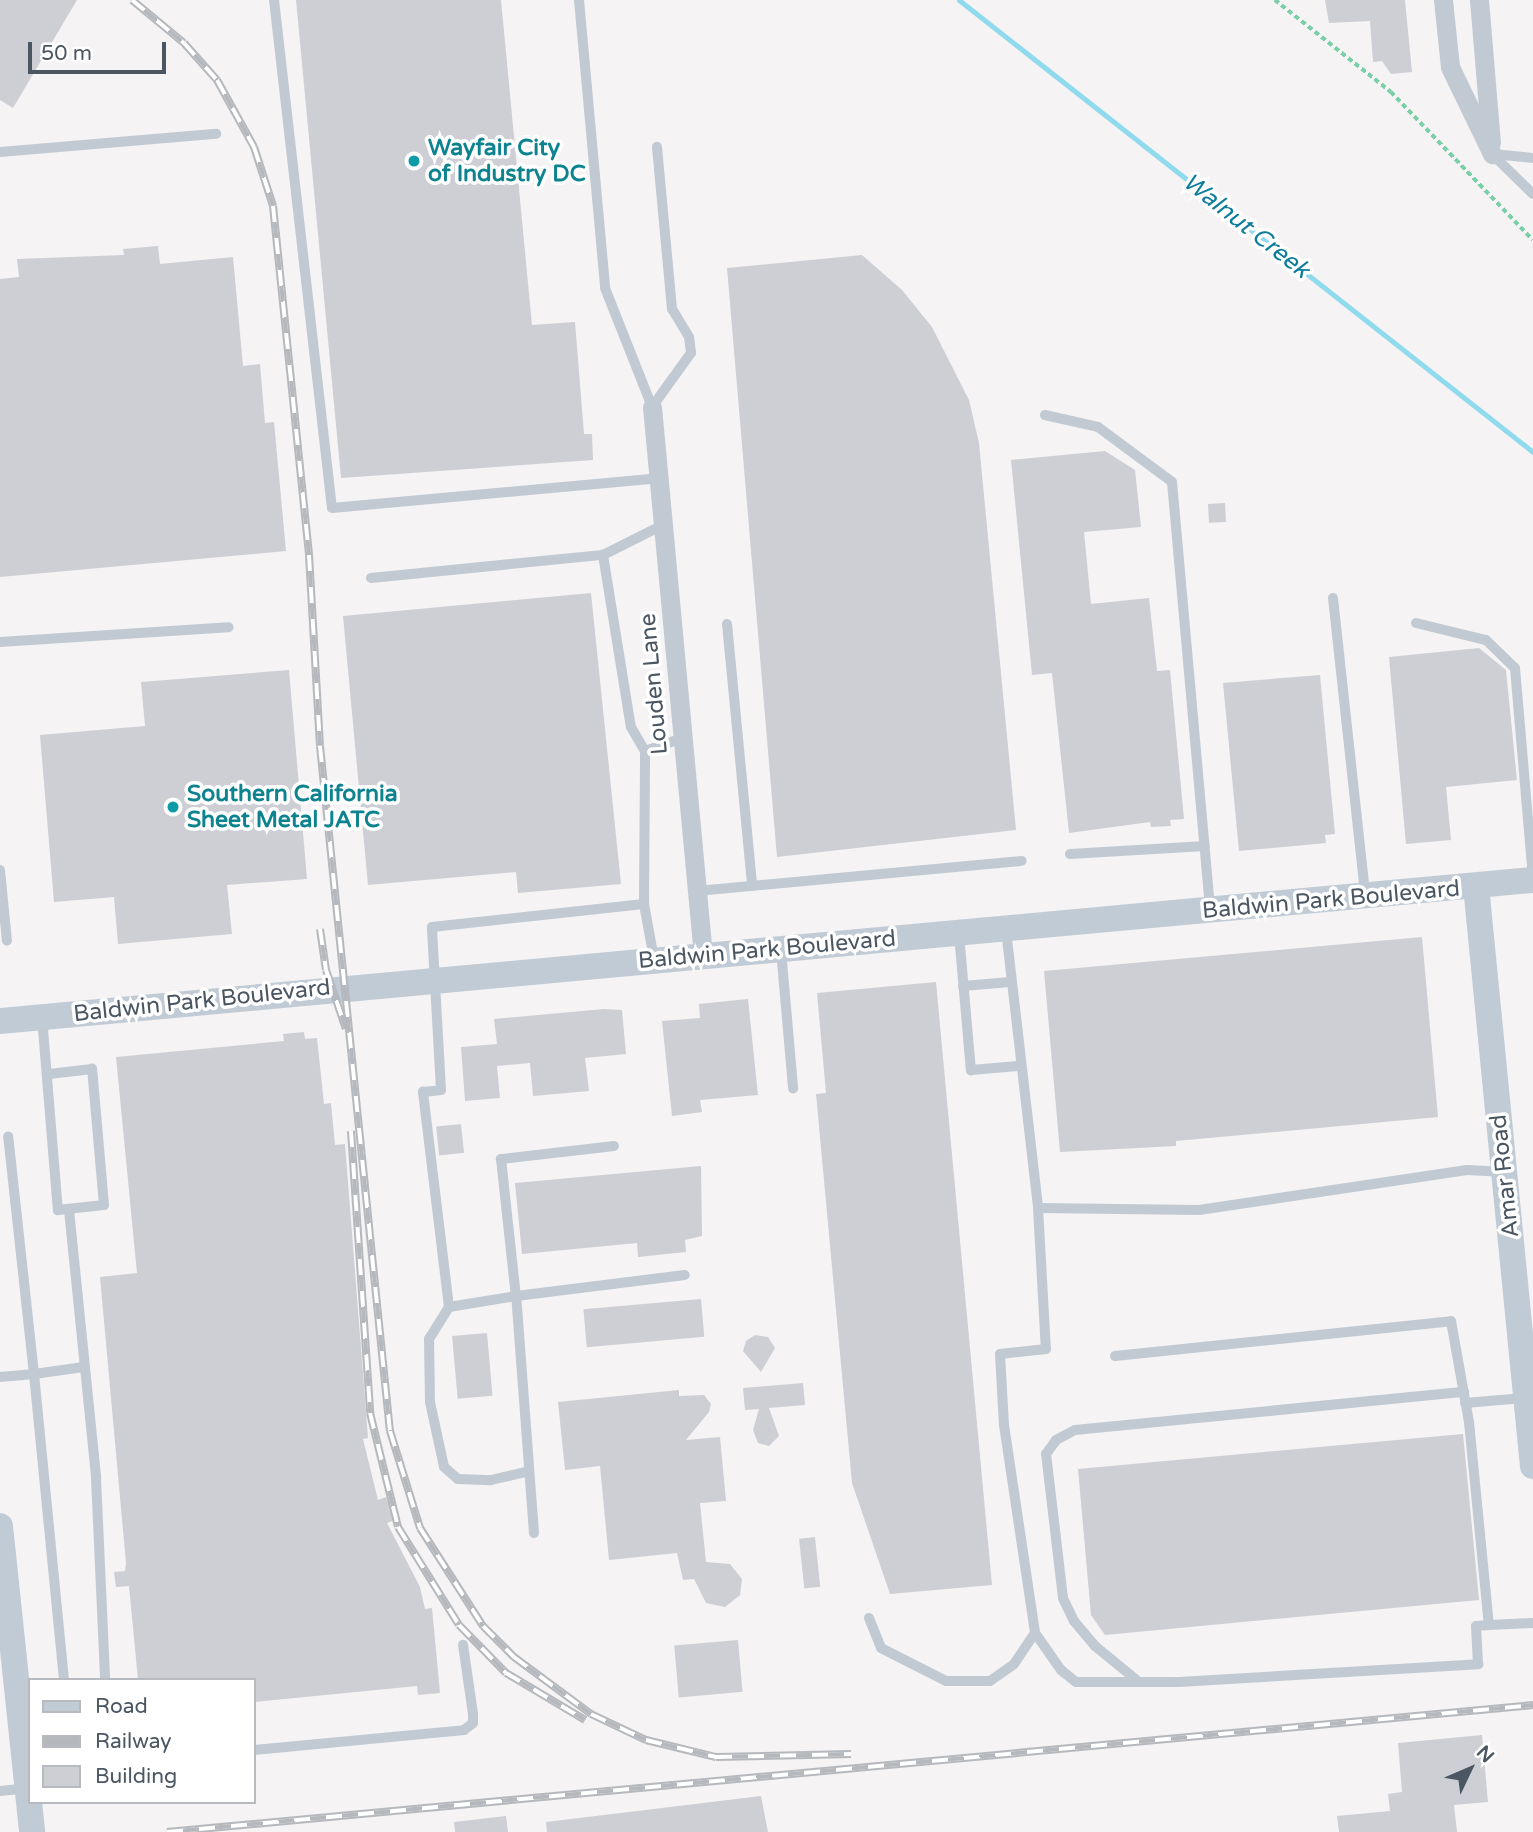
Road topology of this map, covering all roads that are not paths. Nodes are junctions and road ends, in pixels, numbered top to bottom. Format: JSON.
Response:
{"nodes":[{"id":1,"x":274,"y":0,"type":"edge"},
{"id":2,"x":579,"y":0,"type":"edge"},
{"id":3,"x":1443,"y":0,"type":"edge"},
{"id":4,"x":1479,"y":0,"type":"edge"},
{"id":5,"x":216,"y":134,"type":"dead end"},
{"id":6,"x":657,"y":147,"type":"dead end"},
{"id":7,"x":0,"y":152,"type":"edge"},
{"id":8,"x":1492,"y":154,"type":"junction"},
{"id":9,"x":1533,"y":158,"type":"edge"},
{"id":10,"x":1533,"y":194,"type":"edge"},
{"id":11,"x":652,"y":407,"type":"junction"},
{"id":12,"x":1045,"y":415,"type":"dead end"},
{"id":13,"x":659,"y":478,"type":"junction"},
{"id":14,"x":663,"y":524,"type":"junction"},
{"id":15,"x":603,"y":555,"type":"junction"},
{"id":16,"x":371,"y":578,"type":"dead end"},
{"id":17,"x":1333,"y":598,"type":"dead end"},
{"id":18,"x":1416,"y":623,"type":"dead end"},
{"id":19,"x":727,"y":624,"type":"dead end"},
{"id":20,"x":229,"y":627,"type":"dead end"},
{"id":21,"x":0,"y":642,"type":"edge"},
{"id":22,"x":683,"y":738,"type":"junction"},
{"id":23,"x":645,"y":751,"type":"junction"},
{"id":24,"x":1529,"y":786,"type":"edge"},
{"id":25,"x":1205,"y":846,"type":"junction"},
{"id":26,"x":1070,"y":854,"type":"dead end"},
{"id":27,"x":1021,"y":862,"type":"dead end"},
{"id":28,"x":0,"y":870,"type":"edge"},
{"id":29,"x":1533,"y":878,"type":"edge"},
{"id":30,"x":752,"y":886,"type":"junction"},
{"id":31,"x":1476,"y":886,"type":"junction"},
{"id":32,"x":697,"y":891,"type":"junction"},
{"id":33,"x":1365,"y":897,"type":"junction"},
{"id":34,"x":644,"y":904,"type":"junction"},
{"id":35,"x":1210,"y":911,"type":"junction"},
{"id":36,"x":1006,"y":929,"type":"junction"},
{"id":37,"x":959,"y":933,"type":"junction"},
{"id":38,"x":7,"y":941,"type":"dead end"},
{"id":39,"x":781,"y":949,"type":"junction"},
{"id":40,"x":703,"y":956,"type":"junction"},
{"id":41,"x":654,"y":961,"type":"junction"},
{"id":42,"x":434,"y":979,"type":"junction"},
{"id":43,"x":1010,"y":982,"type":"junction"},
{"id":44,"x":963,"y":986,"type":"junction"},
{"id":45,"x":42,"y":1017,"type":"junction"},
{"id":46,"x":0,"y":1021,"type":"edge"},
{"id":47,"x":1018,"y":1066,"type":"junction"},
{"id":48,"x":49,"y":1074,"type":"junction"},
{"id":49,"x":793,"y":1088,"type":"dead end"},
{"id":50,"x":8,"y":1136,"type":"dead end"},
{"id":51,"x":614,"y":1146,"type":"dead end"},
{"id":52,"x":1504,"y":1172,"type":"junction"},
{"id":53,"x":1038,"y":1208,"type":"junction"},
{"id":54,"x":69,"y":1210,"type":"junction"},
{"id":55,"x":685,"y":1275,"type":"dead end"},
{"id":56,"x":516,"y":1296,"type":"junction"},
{"id":57,"x":449,"y":1307,"type":"junction"},
{"id":58,"x":1115,"y":1356,"type":"dead end"},
{"id":59,"x":84,"y":1367,"type":"junction"},
{"id":60,"x":34,"y":1374,"type":"junction"},
{"id":61,"x":0,"y":1377,"type":"edge"},
{"id":62,"x":1464,"y":1392,"type":"junction"},
{"id":63,"x":1530,"y":1398,"type":"edge"},
{"id":64,"x":1465,"y":1403,"type":"junction"},
{"id":65,"x":1533,"y":1466,"type":"edge"},
{"id":66,"x":527,"y":1472,"type":"junction"},
{"id":67,"x":0,"y":1526,"type":"edge"},
{"id":68,"x":534,"y":1533,"type":"dead end"},
{"id":69,"x":869,"y":1618,"type":"dead end"},
{"id":70,"x":1533,"y":1623,"type":"edge"},
{"id":71,"x":1489,"y":1625,"type":"junction"},
{"id":72,"x":1035,"y":1633,"type":"junction"},
{"id":73,"x":463,"y":1645,"type":"dead end"},
{"id":74,"x":6,"y":1646,"type":"edge"},
{"id":75,"x":64,"y":1678,"type":"edge"},
{"id":76,"x":105,"y":1678,"type":"edge"},
{"id":77,"x":1139,"y":1682,"type":"junction"},
{"id":78,"x":256,"y":1750,"type":"edge"},
{"id":79,"x":27,"y":1775,"type":"edge"},
{"id":80,"x":0,"y":1791,"type":"edge"},
{"id":81,"x":30,"y":1804,"type":"edge"},
{"id":82,"x":32,"y":1832,"type":"edge"}],
"edges":[{"from":1,"to":13,"type":"lane"},
{"from":2,"to":11,"type":"lane"},
{"from":3,"to":8,"type":"street"},
{"from":4,"to":8,"type":"street"},
{"from":5,"to":7,"type":"lane"},
{"from":6,"to":11,"type":"lane"},
{"from":8,"to":9,"type":"lane"},
{"from":8,"to":10,"type":"lane"},
{"from":11,"to":13,"type":"street","name":"Louden Lane"},
{"from":12,"to":25,"type":"lane"},
{"from":13,"to":14,"type":"street","name":"Louden Lane"},
{"from":14,"to":15,"type":"lane"},
{"from":14,"to":22,"type":"street","name":"Louden Lane"},
{"from":15,"to":16,"type":"lane"},
{"from":15,"to":23,"type":"lane"},
{"from":17,"to":33,"type":"lane"},
{"from":18,"to":24,"type":"lane"},
{"from":19,"to":30,"type":"lane"},
{"from":20,"to":21,"type":"lane"},
{"from":22,"to":23,"type":"lane"},
{"from":22,"to":32,"type":"street","name":"Louden Lane"},
{"from":23,"to":34,"type":"lane"},
{"from":24,"to":29,"type":"lane"},
{"from":25,"to":26,"type":"lane"},
{"from":25,"to":35,"type":"lane"},
{"from":27,"to":30,"type":"lane"},
{"from":28,"to":38,"type":"lane"},
{"from":29,"to":31,"type":"main road","name":"Baldwin Park Boulevard"},
{"from":30,"to":32,"type":"lane"},
{"from":31,"to":33,"type":"main road","name":"Baldwin Park Boulevard"},
{"from":31,"to":52,"type":"main road","name":"Amar Road"},
{"from":32,"to":40,"type":"street","name":"Louden Lane"},
{"from":33,"to":35,"type":"main road","name":"Baldwin Park Boulevard"},
{"from":34,"to":41,"type":"lane"},
{"from":34,"to":42,"type":"lane"},
{"from":35,"to":36,"type":"main road","name":"Baldwin Park Boulevard"},
{"from":36,"to":37,"type":"main road","name":"Baldwin Park Boulevard"},
{"from":36,"to":43,"type":"lane"},
{"from":37,"to":39,"type":"main road","name":"Baldwin Park Boulevard"},
{"from":37,"to":44,"type":"lane"},
{"from":39,"to":40,"type":"main road","name":"Baldwin Park Boulevard"},
{"from":39,"to":49,"type":"lane"},
{"from":40,"to":41,"type":"main road","name":"Baldwin Park Boulevard"},
{"from":41,"to":42,"type":"main road","name":"Baldwin Park Boulevard"},
{"from":42,"to":45,"type":"main road","name":"Baldwin Park Boulevard"},
{"from":42,"to":57,"type":"lane"},
{"from":43,"to":44,"type":"lane"},
{"from":43,"to":47,"type":"lane"},
{"from":44,"to":47,"type":"lane"},
{"from":45,"to":46,"type":"main road","name":"Baldwin Park Boulevard"},
{"from":45,"to":48,"type":"lane"},
{"from":47,"to":53,"type":"lane"},
{"from":48,"to":54,"type":"lane"},
{"from":48,"to":54,"type":"lane"},
{"from":50,"to":60,"type":"lane"},
{"from":51,"to":56,"type":"lane"},
{"from":52,"to":53,"type":"lane"},
{"from":52,"to":63,"type":"main road","name":"Amar Road"},
{"from":53,"to":72,"type":"lane"},
{"from":54,"to":59,"type":"lane"},
{"from":55,"to":56,"type":"lane"},
{"from":56,"to":57,"type":"lane"},
{"from":56,"to":66,"type":"lane"},
{"from":57,"to":66,"type":"lane"},
{"from":58,"to":62,"type":"lane"},
{"from":59,"to":60,"type":"lane"},
{"from":59,"to":76,"type":"lane"},
{"from":60,"to":61,"type":"lane"},
{"from":60,"to":75,"type":"lane"},
{"from":62,"to":64,"type":"lane"},
{"from":62,"to":77,"type":"lane"},
{"from":63,"to":64,"type":"lane"},
{"from":63,"to":65,"type":"main road","name":"Amar Road"},
{"from":64,"to":71,"type":"lane"},
{"from":66,"to":68,"type":"lane"},
{"from":67,"to":74,"type":"main road"},
{"from":69,"to":72,"type":"lane"},
{"from":70,"to":71,"type":"lane"},
{"from":71,"to":77,"type":"lane"},
{"from":72,"to":77,"type":"lane"},
{"from":73,"to":78,"type":"lane"},
{"from":74,"to":79,"type":"main road"},
{"from":79,"to":80,"type":"lane"},
{"from":81,"to":82,"type":"main road"}]}
